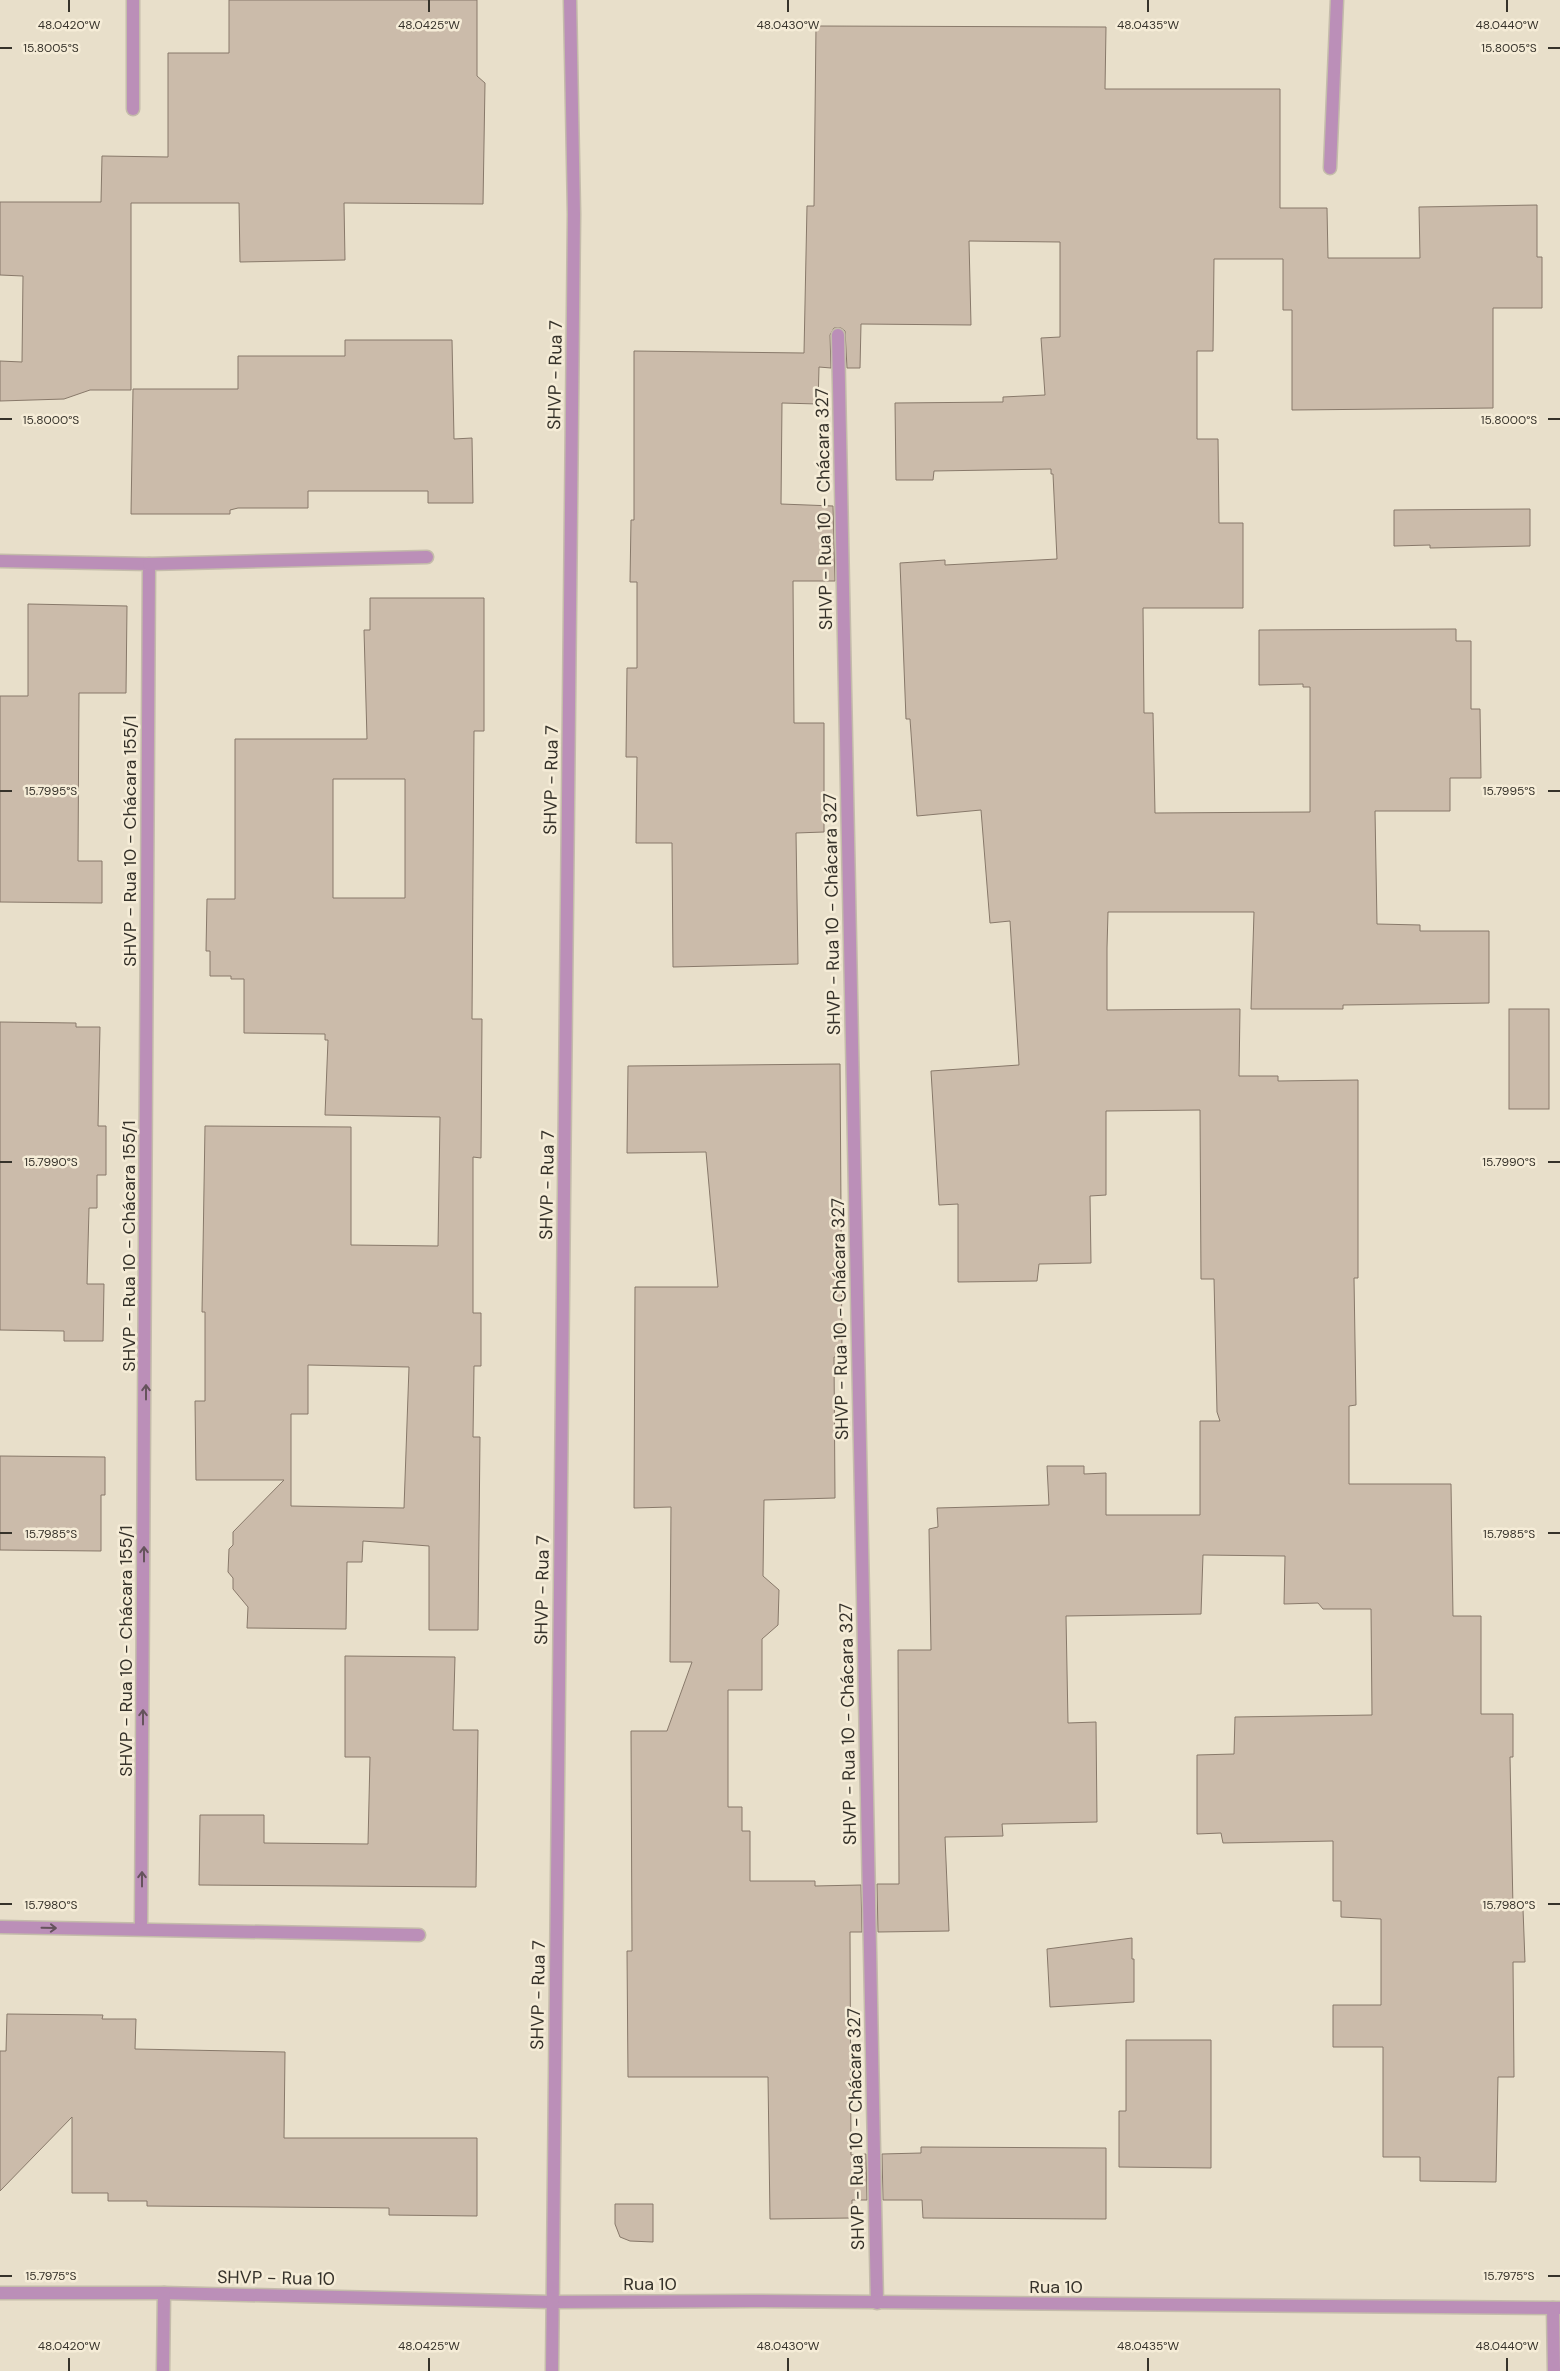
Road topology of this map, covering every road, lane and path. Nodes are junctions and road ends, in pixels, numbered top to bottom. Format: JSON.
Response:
{"nodes":[{"id":1,"x":133,"y":0,"type":"edge"},
{"id":2,"x":570,"y":0,"type":"edge"},
{"id":3,"x":1337,"y":0,"type":"edge"},
{"id":4,"x":133,"y":109,"type":"dead end"},
{"id":5,"x":1330,"y":168,"type":"dead end"},
{"id":6,"x":838,"y":335,"type":"dead end"},
{"id":7,"x":428,"y":558,"type":"dead end"},
{"id":8,"x":0,"y":561,"type":"edge"},
{"id":9,"x":149,"y":564,"type":"junction"},
{"id":10,"x":0,"y":1927,"type":"edge"},
{"id":11,"x":141,"y":1928,"type":"junction"},
{"id":12,"x":419,"y":1935,"type":"dead end"},
{"id":13,"x":0,"y":2293,"type":"edge"},
{"id":14,"x":164,"y":2293,"type":"junction"},
{"id":15,"x":551,"y":2302,"type":"junction"},
{"id":16,"x":877,"y":2303,"type":"junction"},
{"id":17,"x":1557,"y":2308,"type":"edge"},
{"id":18,"x":162,"y":2371,"type":"edge"},
{"id":19,"x":552,"y":2371,"type":"edge"},
{"id":20,"x":1554,"y":2371,"type":"edge"}],
"edges":[{"from":1,"to":4,"type":"street"},
{"from":2,"to":15,"type":"street","name":"SHVP - Rua 7"},
{"from":3,"to":5,"type":"street"},
{"from":6,"to":16,"type":"street","name":"SHVP - Rua 10 - Chácara 327"},
{"from":7,"to":9,"type":"street"},
{"from":8,"to":9,"type":"street"},
{"from":11,"to":9,"type":"street","name":"SHVP - Rua 10 - Chácara 155/1","one_way":true},
{"from":10,"to":11,"type":"street","one_way":true},
{"from":11,"to":12,"type":"street"},
{"from":13,"to":14,"type":"street","name":"SHVP - Rua 10"},
{"from":14,"to":15,"type":"street","name":"SHVP - Rua 10"},
{"from":14,"to":18,"type":"street"},
{"from":15,"to":16,"type":"street","name":"Rua 10"},
{"from":15,"to":19,"type":"street","name":"SHVP - Rua 7"},
{"from":16,"to":17,"type":"street","name":"Rua 10"},
{"from":17,"to":20,"type":"street"}]}
